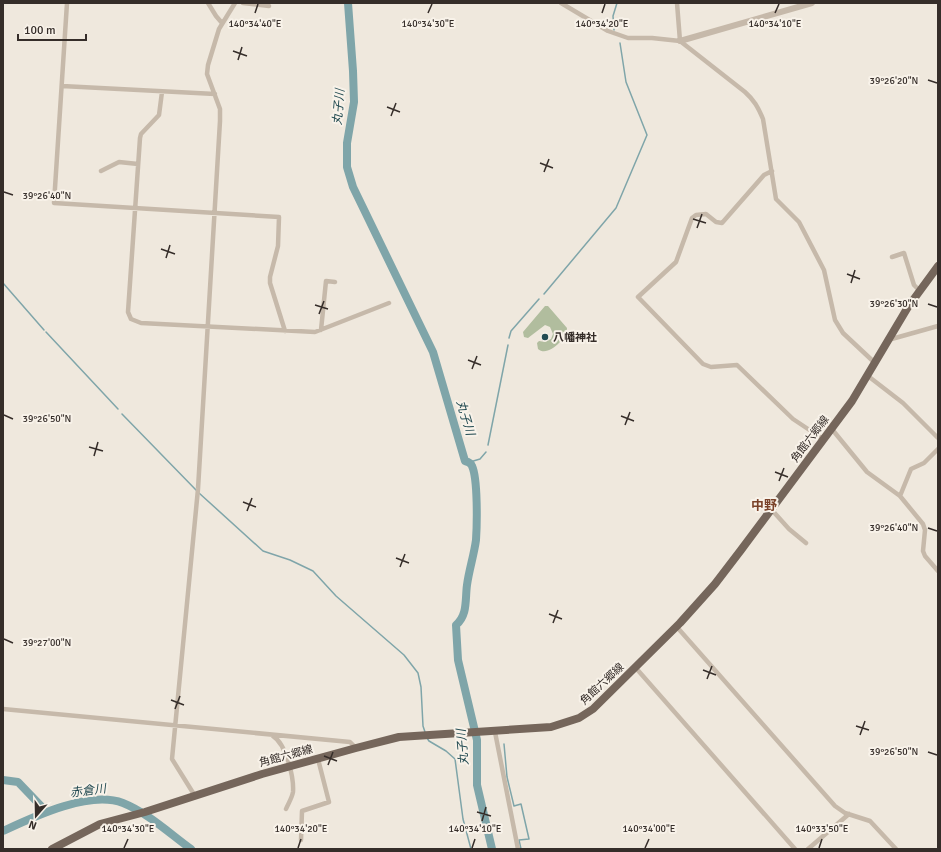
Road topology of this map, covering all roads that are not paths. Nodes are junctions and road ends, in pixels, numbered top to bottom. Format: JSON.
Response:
{"nodes":[{"id":1,"x":67,"y":3,"type":"edge"},
{"id":2,"x":208,"y":3,"type":"edge"},
{"id":3,"x":235,"y":3,"type":"edge"},
{"id":4,"x":242,"y":3,"type":"edge"},
{"id":5,"x":561,"y":3,"type":"edge"},
{"id":6,"x":677,"y":3,"type":"edge"},
{"id":7,"x":812,"y":3,"type":"edge"},
{"id":8,"x":269,"y":6,"type":"dead end"},
{"id":9,"x":222,"y":23,"type":"junction"},
{"id":10,"x":680,"y":41,"type":"junction"},
{"id":11,"x":62,"y":86,"type":"junction"},
{"id":12,"x":162,"y":92,"type":"junction"},
{"id":13,"x":215,"y":94,"type":"junction"},
{"id":14,"x":138,"y":164,"type":"junction"},
{"id":15,"x":101,"y":171,"type":"dead end"},
{"id":16,"x":772,"y":171,"type":"junction"},
{"id":17,"x":135,"y":208,"type":"junction"},
{"id":18,"x":214,"y":213,"type":"junction"},
{"id":19,"x":892,"y":257,"type":"dead end"},
{"id":20,"x":938,"y":266,"type":"edge"},
{"id":21,"x":335,"y":282,"type":"dead end"},
{"id":22,"x":919,"y":290,"type":"junction"},
{"id":23,"x":389,"y":303,"type":"dead end"},
{"id":24,"x":938,"y":326,"type":"edge"},
{"id":25,"x":208,"y":327,"type":"junction"},
{"id":26,"x":321,"y":330,"type":"junction"},
{"id":27,"x":285,"y":331,"type":"junction"},
{"id":28,"x":888,"y":340,"type":"junction"},
{"id":29,"x":875,"y":363,"type":"junction"},
{"id":30,"x":868,"y":376,"type":"junction"},
{"id":31,"x":831,"y":428,"type":"junction"},
{"id":32,"x":938,"y":438,"type":"edge"},
{"id":33,"x":823,"y":439,"type":"junction"},
{"id":34,"x":938,"y":449,"type":"edge"},
{"id":35,"x":900,"y":496,"type":"junction"},
{"id":36,"x":771,"y":509,"type":"junction"},
{"id":37,"x":806,"y":543,"type":"dead end"},
{"id":38,"x":938,"y":571,"type":"edge"},
{"id":39,"x":676,"y":626,"type":"junction"},
{"id":40,"x":635,"y":668,"type":"junction"},
{"id":41,"x":3,"y":709,"type":"edge"},
{"id":42,"x":176,"y":726,"type":"junction"},
{"id":43,"x":495,"y":732,"type":"junction"},
{"id":44,"x":272,"y":735,"type":"junction"},
{"id":45,"x":356,"y":748,"type":"junction"},
{"id":46,"x":318,"y":759,"type":"junction"},
{"id":47,"x":289,"y":766,"type":"junction"},
{"id":48,"x":195,"y":796,"type":"junction"},
{"id":49,"x":286,"y":809,"type":"dead end"},
{"id":50,"x":849,"y":814,"type":"junction"},
{"id":51,"x":301,"y":840,"type":"dead end"},
{"id":52,"x":52,"y":849,"type":"edge"},
{"id":53,"x":518,"y":849,"type":"edge"},
{"id":54,"x":795,"y":849,"type":"edge"},
{"id":55,"x":808,"y":849,"type":"edge"},
{"id":56,"x":896,"y":849,"type":"edge"}],
"edges":[{"from":1,"to":11,"type":"street"},
{"from":2,"to":9,"type":"street"},
{"from":3,"to":9,"type":"street"},
{"from":4,"to":8,"type":"street"},
{"from":5,"to":10,"type":"street"},
{"from":6,"to":10,"type":"street"},
{"from":7,"to":10,"type":"street"},
{"from":9,"to":13,"type":"street"},
{"from":10,"to":16,"type":"street"},
{"from":11,"to":12,"type":"street"},
{"from":11,"to":17,"type":"street"},
{"from":12,"to":13,"type":"street"},
{"from":12,"to":14,"type":"street"},
{"from":13,"to":18,"type":"street"},
{"from":14,"to":15,"type":"street"},
{"from":14,"to":17,"type":"street"},
{"from":16,"to":29,"type":"street"},
{"from":16,"to":33,"type":"street"},
{"from":17,"to":18,"type":"street"},
{"from":17,"to":25,"type":"street"},
{"from":18,"to":25,"type":"street"},
{"from":18,"to":27,"type":"street"},
{"from":19,"to":22,"type":"street"},
{"from":20,"to":22,"type":"main road","name":"角館六郷線"},
{"from":21,"to":26,"type":"street"},
{"from":22,"to":28,"type":"main road","name":"角館六郷線"},
{"from":23,"to":26,"type":"street"},
{"from":24,"to":28,"type":"street"},
{"from":25,"to":27,"type":"street"},
{"from":25,"to":42,"type":"street"},
{"from":26,"to":27,"type":"street"},
{"from":28,"to":29,"type":"main road","name":"角館六郷線"},
{"from":29,"to":30,"type":"main road","name":"角館六郷線"},
{"from":30,"to":31,"type":"main road","name":"角館六郷線"},
{"from":30,"to":32,"type":"street"},
{"from":31,"to":33,"type":"main road","name":"角館六郷線"},
{"from":31,"to":35,"type":"street"},
{"from":33,"to":36,"type":"main road","name":"角館六郷線"},
{"from":34,"to":35,"type":"street"},
{"from":35,"to":38,"type":"street"},
{"from":36,"to":37,"type":"street"},
{"from":36,"to":39,"type":"main road","name":"角館六郷線"},
{"from":39,"to":40,"type":"main road","name":"角館六郷線"},
{"from":39,"to":50,"type":"street"},
{"from":40,"to":43,"type":"main road","name":"角館六郷線"},
{"from":40,"to":54,"type":"street"},
{"from":41,"to":42,"type":"street"},
{"from":42,"to":44,"type":"street"},
{"from":42,"to":48,"type":"street"},
{"from":43,"to":45,"type":"main road","name":"角館六郷線"},
{"from":43,"to":53,"type":"street"},
{"from":44,"to":45,"type":"street"},
{"from":44,"to":47,"type":"street"},
{"from":45,"to":46,"type":"main road","name":"角館六郷線"},
{"from":46,"to":47,"type":"main road","name":"角館六郷線"},
{"from":46,"to":51,"type":"street"},
{"from":47,"to":48,"type":"main road","name":"角館六郷線"},
{"from":47,"to":49,"type":"street"},
{"from":48,"to":52,"type":"main road","name":"角館六郷線"},
{"from":50,"to":55,"type":"street"},
{"from":50,"to":56,"type":"street"}]}
